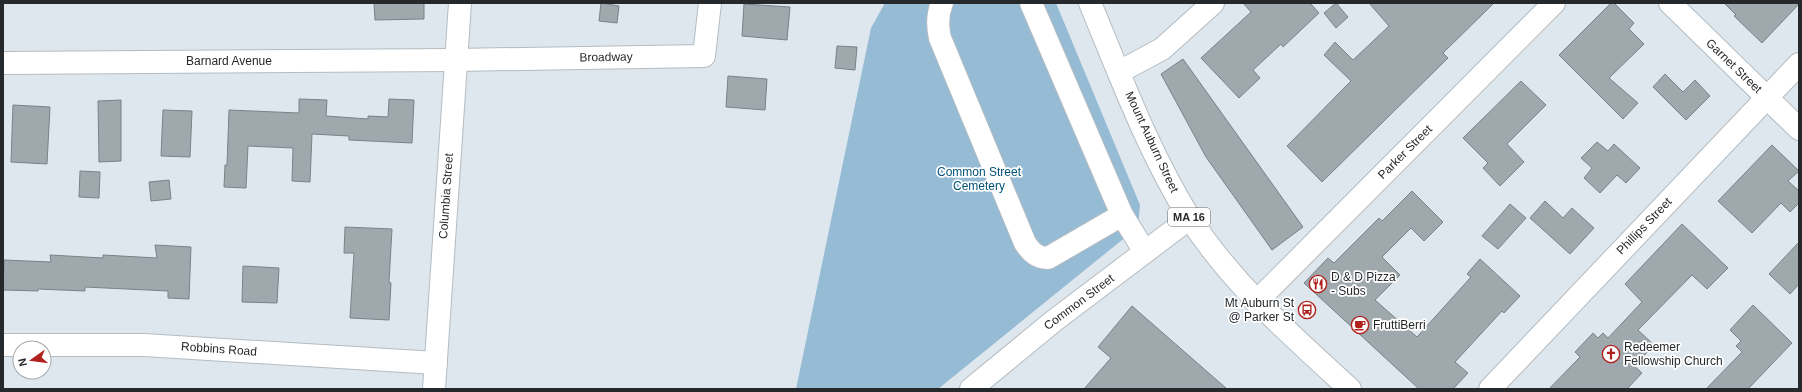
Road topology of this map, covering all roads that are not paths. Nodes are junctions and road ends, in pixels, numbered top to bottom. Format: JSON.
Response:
{"nodes":[{"id":1,"x":460,"y":3,"type":"edge"},
{"id":2,"x":710,"y":3,"type":"edge"},
{"id":3,"x":942,"y":3,"type":"edge"},
{"id":4,"x":1031,"y":3,"type":"edge"},
{"id":5,"x":1090,"y":3,"type":"edge"},
{"id":6,"x":1213,"y":3,"type":"edge"},
{"id":7,"x":1554,"y":3,"type":"edge"},
{"id":8,"x":1670,"y":3,"type":"edge"},
{"id":9,"x":455,"y":60,"type":"junction"},
{"id":10,"x":3,"y":63,"type":"edge"},
{"id":11,"x":1799,"y":64,"type":"edge"},
{"id":12,"x":1119,"y":72,"type":"junction"},
{"id":13,"x":1766,"y":98,"type":"junction"},
{"id":14,"x":1799,"y":129,"type":"edge"},
{"id":15,"x":1122,"y":215,"type":"junction"},
{"id":16,"x":1190,"y":218,"type":"junction"},
{"id":17,"x":1145,"y":252,"type":"junction"},
{"id":18,"x":1256,"y":302,"type":"junction"},
{"id":19,"x":3,"y":345,"type":"edge"},
{"id":20,"x":436,"y":363,"type":"junction"},
{"id":21,"x":434,"y":389,"type":"edge"},
{"id":22,"x":971,"y":389,"type":"edge"},
{"id":23,"x":1350,"y":389,"type":"edge"},
{"id":24,"x":1490,"y":389,"type":"edge"}],
"edges":[{"from":1,"to":9,"type":"street","name":"Columbia Street"},
{"from":2,"to":9,"type":"street","name":"Broadway"},
{"from":3,"to":15,"type":"street"},
{"from":4,"to":15,"type":"street"},
{"from":5,"to":12,"type":"street","name":"Mount Auburn Street","number":"MA 16"},
{"from":6,"to":12,"type":"street"},
{"from":7,"to":18,"type":"street","name":"Parker Street"},
{"from":8,"to":13,"type":"street","name":"Garnet Street"},
{"from":9,"to":10,"type":"street","name":"Barnard Avenue"},
{"from":9,"to":20,"type":"street","name":"Columbia Street"},
{"from":11,"to":13,"type":"street","name":"Phillips Street"},
{"from":12,"to":16,"type":"street","name":"Mount Auburn Street","number":"MA 16"},
{"from":13,"to":14,"type":"street","name":"Garnet Street"},
{"from":13,"to":24,"type":"street","name":"Phillips Street"},
{"from":15,"to":17,"type":"street"},
{"from":16,"to":17,"type":"street","name":"Common Street"},
{"from":16,"to":18,"type":"street","name":"Mount Auburn Street","number":"MA 16"},
{"from":17,"to":22,"type":"street","name":"Common Street"},
{"from":18,"to":23,"type":"street","name":"Mount Auburn Street","number":"MA 16"},
{"from":19,"to":20,"type":"street","name":"Robbins Road"},
{"from":20,"to":21,"type":"street","name":"Columbia Street"}]}
